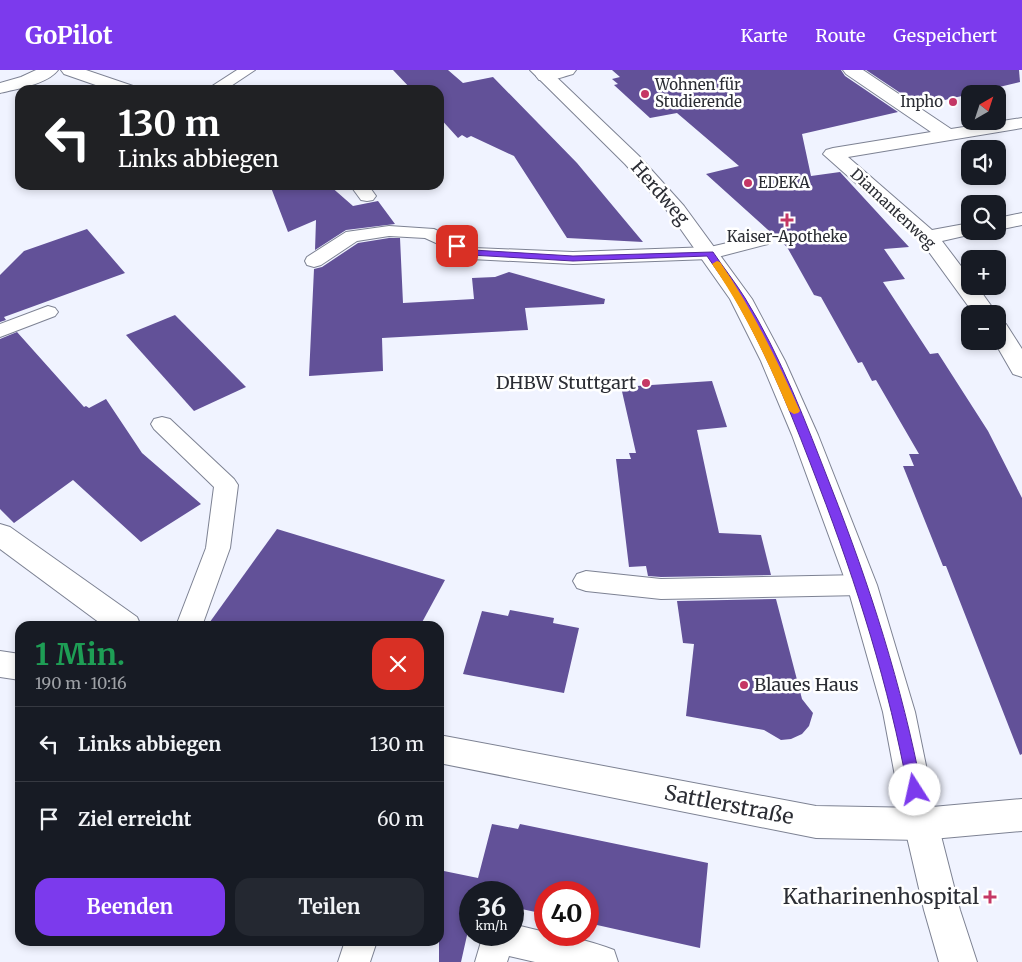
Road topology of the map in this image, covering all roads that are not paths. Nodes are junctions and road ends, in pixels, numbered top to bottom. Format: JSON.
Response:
{"nodes":[{"id":1,"x":48,"y":70,"type":"edge"},
{"id":2,"x":70,"y":70,"type":"edge"},
{"id":3,"x":248,"y":70,"type":"edge"},
{"id":4,"x":567,"y":70,"type":"edge"},
{"id":5,"x":852,"y":70,"type":"edge"},
{"id":6,"x":542,"y":73,"type":"edge"},
{"id":7,"x":112,"y":85,"type":"edge"},
{"id":8,"x":222,"y":85,"type":"edge"},
{"id":9,"x":0,"y":88,"type":"edge"},
{"id":10,"x":1022,"y":123,"type":"edge"},
{"id":11,"x":949,"y":136,"type":"junction"},
{"id":12,"x":1022,"y":219,"type":"edge"},
{"id":13,"x":1006,"y":222,"type":"edge"},
{"id":14,"x":961,"y":231,"type":"edge"},
{"id":15,"x":928,"y":237,"type":"junction"},
{"id":16,"x":762,"y":240,"type":"dead end"},
{"id":17,"x":710,"y":253,"type":"junction"},
{"id":18,"x":314,"y":261,"type":"dead end"},
{"id":19,"x":979,"y":305,"type":"edge"},
{"id":20,"x":48,"y":312,"type":"dead end"},
{"id":21,"x":0,"y":330,"type":"edge"},
{"id":22,"x":1007,"y":333,"type":"edge"},
{"id":23,"x":1022,"y":369,"type":"edge"},
{"id":24,"x":162,"y":424,"type":"dead end"},
{"id":25,"x":0,"y":534,"type":"edge"},
{"id":26,"x":586,"y":581,"type":"dead end"},
{"id":27,"x":862,"y":585,"type":"junction"},
{"id":28,"x":119,"y":621,"type":"edge"},
{"id":29,"x":191,"y":621,"type":"edge"},
{"id":30,"x":0,"y":664,"type":"edge"},
{"id":31,"x":15,"y":666,"type":"edge"},
{"id":32,"x":444,"y":751,"type":"edge"},
{"id":33,"x":1022,"y":815,"type":"edge"},
{"id":34,"x":921,"y":824,"type":"junction"},
{"id":35,"x":359,"y":946,"type":"edge"},
{"id":36,"x":354,"y":962,"type":"edge"},
{"id":37,"x":491,"y":962,"type":"edge"},
{"id":38,"x":602,"y":962,"type":"edge"},
{"id":39,"x":958,"y":962,"type":"edge"}],
"edges":[{"from":1,"to":9,"type":"street"},
{"from":2,"to":7,"type":"street"},
{"from":3,"to":8,"type":"lane"},
{"from":4,"to":6,"type":"street"},
{"from":5,"to":11,"type":"street"},
{"from":6,"to":17,"type":"street","name":"Herdweg"},
{"from":10,"to":11,"type":"street"},
{"from":11,"to":15,"type":"street","name":"Diamantenweg"},
{"from":12,"to":13,"type":"street"},
{"from":14,"to":15,"type":"street"},
{"from":15,"to":19,"type":"street","name":"Diamantenweg"},
{"from":16,"to":17,"type":"lane"},
{"from":17,"to":18,"type":"lane"},
{"from":17,"to":27,"type":"street","name":"Herdweg"},
{"from":20,"to":21,"type":"lane"},
{"from":22,"to":23,"type":"street"},
{"from":24,"to":29,"type":"lane"},
{"from":25,"to":28,"type":"street"},
{"from":26,"to":27,"type":"lane"},
{"from":27,"to":34,"type":"street","name":"Herdweg"},
{"from":30,"to":31,"type":"street"},
{"from":32,"to":34,"type":"street","name":"Sattlerstraße"},
{"from":33,"to":34,"type":"street","name":"Sattlerstraße"},
{"from":34,"to":39,"type":"street","name":"Herdweg"},
{"from":35,"to":36,"type":"lane"},
{"from":37,"to":38,"type":"lane"}]}
